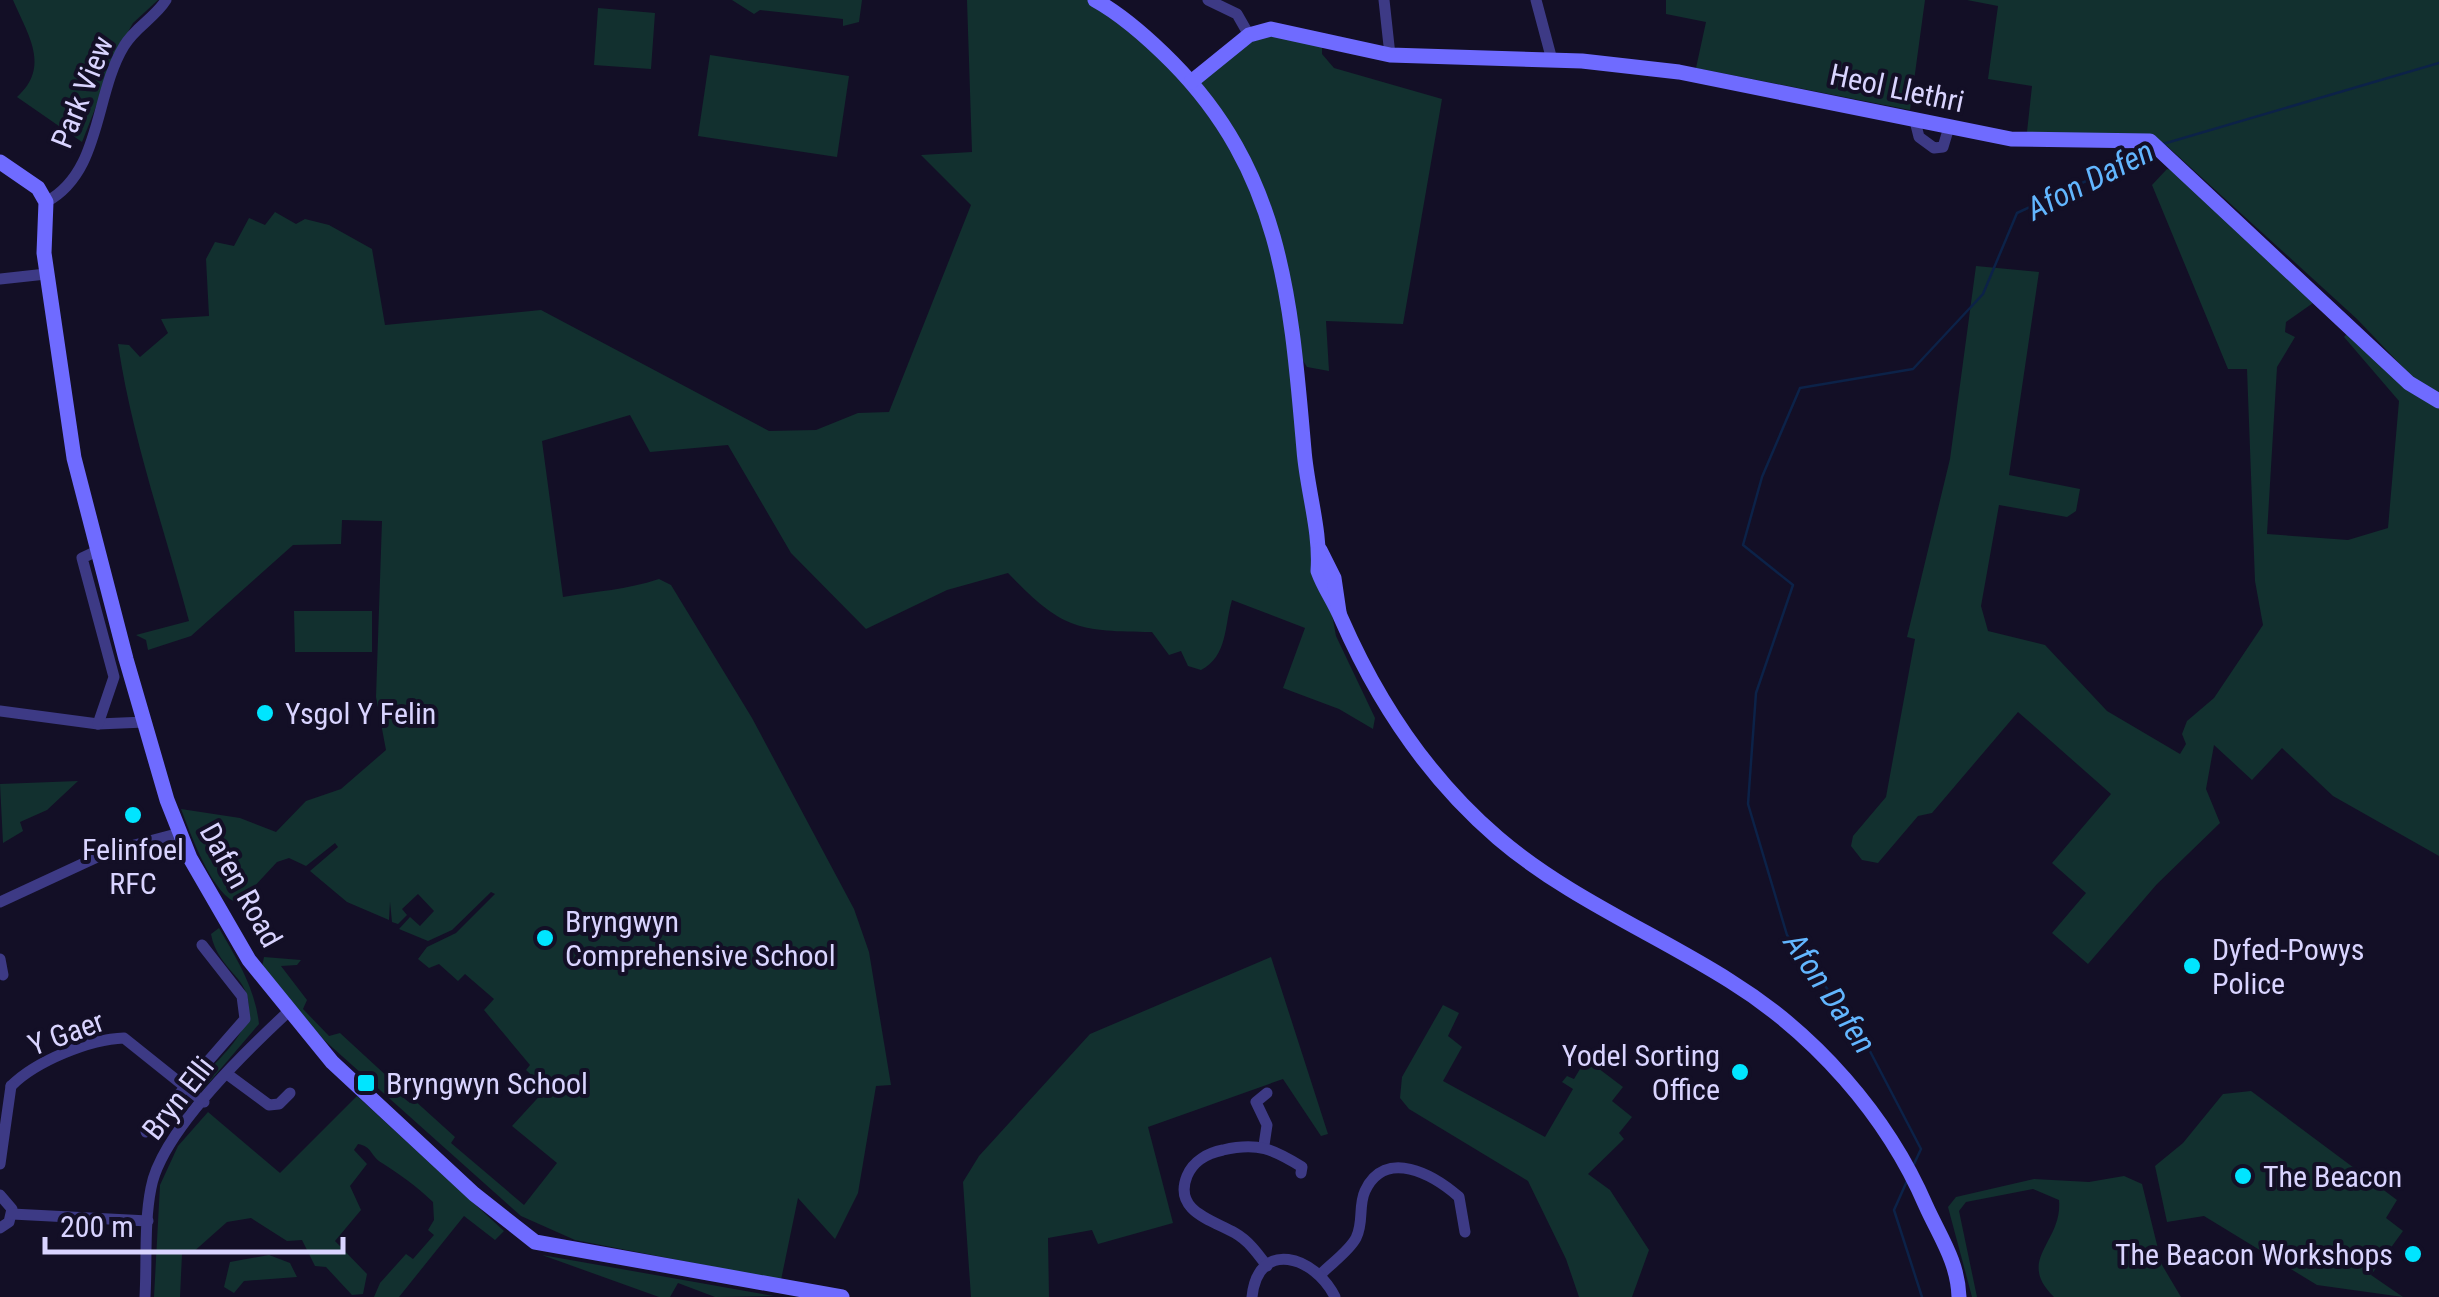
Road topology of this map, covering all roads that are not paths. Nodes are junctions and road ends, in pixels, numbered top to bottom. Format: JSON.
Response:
{"nodes":[{"id":1,"x":166,"y":0,"type":"edge"},
{"id":2,"x":1095,"y":0,"type":"edge"},
{"id":3,"x":1208,"y":0,"type":"edge"},
{"id":4,"x":1244,"y":0,"type":"edge"},
{"id":5,"x":1384,"y":0,"type":"edge"},
{"id":6,"x":1536,"y":0,"type":"edge"},
{"id":7,"x":1237,"y":14,"type":"junction"},
{"id":8,"x":1249,"y":35,"type":"junction"},
{"id":9,"x":1390,"y":56,"type":"junction"},
{"id":10,"x":1552,"y":60,"type":"junction"},
{"id":11,"x":1191,"y":82,"type":"junction"},
{"id":12,"x":1916,"y":121,"type":"junction"},
{"id":13,"x":1949,"y":127,"type":"junction"},
{"id":14,"x":0,"y":162,"type":"edge"},
{"id":15,"x":46,"y":202,"type":"junction"},
{"id":16,"x":46,"y":274,"type":"junction"},
{"id":17,"x":0,"y":280,"type":"edge"},
{"id":18,"x":2439,"y":401,"type":"edge"},
{"id":19,"x":100,"y":550,"type":"junction"},
{"id":20,"x":0,"y":711,"type":"edge"},
{"id":21,"x":145,"y":722,"type":"junction"},
{"id":22,"x":98,"y":724,"type":"junction"},
{"id":23,"x":180,"y":833,"type":"junction"},
{"id":24,"x":0,"y":902,"type":"edge"},
{"id":25,"x":202,"y":945,"type":"dead end"},
{"id":26,"x":0,"y":958,"type":"edge"},
{"id":27,"x":3,"y":975,"type":"dead end"},
{"id":28,"x":289,"y":1010,"type":"junction"},
{"id":29,"x":227,"y":1074,"type":"junction"},
{"id":30,"x":6,"y":1084,"type":"edge"},
{"id":31,"x":186,"y":1087,"type":"junction"},
{"id":32,"x":290,"y":1093,"type":"dead end"},
{"id":33,"x":1267,"y":1094,"type":"dead end"},
{"id":34,"x":204,"y":1102,"type":"junction"},
{"id":35,"x":146,"y":1132,"type":"dead end"},
{"id":36,"x":1264,"y":1146,"type":"junction"},
{"id":37,"x":0,"y":1164,"type":"edge"},
{"id":38,"x":1301,"y":1173,"type":"dead end"},
{"id":39,"x":0,"y":1195,"type":"edge"},
{"id":40,"x":12,"y":1214,"type":"junction"},
{"id":41,"x":148,"y":1221,"type":"junction"},
{"id":42,"x":0,"y":1228,"type":"edge"},
{"id":43,"x":1466,"y":1232,"type":"dead end"},
{"id":44,"x":1267,"y":1266,"type":"junction"},
{"id":45,"x":1322,"y":1272,"type":"junction"},
{"id":46,"x":145,"y":1297,"type":"edge"},
{"id":47,"x":842,"y":1297,"type":"edge"},
{"id":48,"x":1252,"y":1297,"type":"edge"},
{"id":49,"x":1335,"y":1297,"type":"edge"},
{"id":50,"x":1959,"y":1297,"type":"edge"}],
"edges":[{"from":1,"to":15,"type":"street","name":"Park View"},
{"from":2,"to":11,"type":"street"},
{"from":3,"to":7,"type":"street"},
{"from":4,"to":7,"type":"street"},
{"from":5,"to":9,"type":"street"},
{"from":6,"to":10,"type":"street"},
{"from":7,"to":8,"type":"street"},
{"from":8,"to":9,"type":"street","name":"Heol Llethri"},
{"from":8,"to":11,"type":"street"},
{"from":9,"to":10,"type":"street","name":"Heol Llethri"},
{"from":10,"to":12,"type":"street","name":"Heol Llethri"},
{"from":11,"to":50,"type":"street"},
{"from":12,"to":13,"type":"street","name":"Heol Llethri"},
{"from":12,"to":13,"type":"street"},
{"from":13,"to":18,"type":"street","name":"Heol Llethri"},
{"from":14,"to":15,"type":"street"},
{"from":15,"to":16,"type":"street","name":"Dafen Road"},
{"from":16,"to":17,"type":"street"},
{"from":16,"to":19,"type":"street","name":"Dafen Road"},
{"from":19,"to":21,"type":"street","name":"Dafen Road"},
{"from":19,"to":22,"type":"street"},
{"from":20,"to":22,"type":"street"},
{"from":21,"to":22,"type":"street"},
{"from":21,"to":23,"type":"street","name":"Dafen Road"},
{"from":23,"to":24,"type":"street"},
{"from":23,"to":28,"type":"street","name":"Dafen Road"},
{"from":25,"to":31,"type":"street"},
{"from":26,"to":27,"type":"street"},
{"from":28,"to":29,"type":"street","name":"Bryn Elli"},
{"from":28,"to":47,"type":"street","name":"Dafen Road"},
{"from":29,"to":32,"type":"street"},
{"from":29,"to":34,"type":"street","name":"Bryn Elli"},
{"from":30,"to":31,"type":"street","name":"Y Gaer"},
{"from":30,"to":37,"type":"street"},
{"from":31,"to":34,"type":"street","name":"Y Gaer"},
{"from":31,"to":35,"type":"street"},
{"from":33,"to":36,"type":"street"},
{"from":34,"to":41,"type":"street","name":"Bryn Elli"},
{"from":36,"to":38,"type":"street"},
{"from":36,"to":44,"type":"street"},
{"from":39,"to":40,"type":"street"},
{"from":40,"to":41,"type":"street"},
{"from":40,"to":42,"type":"street"},
{"from":41,"to":46,"type":"street","name":"Bryn Elli"},
{"from":43,"to":45,"type":"street"},
{"from":44,"to":45,"type":"street"},
{"from":44,"to":48,"type":"street"},
{"from":45,"to":49,"type":"street"}]}
